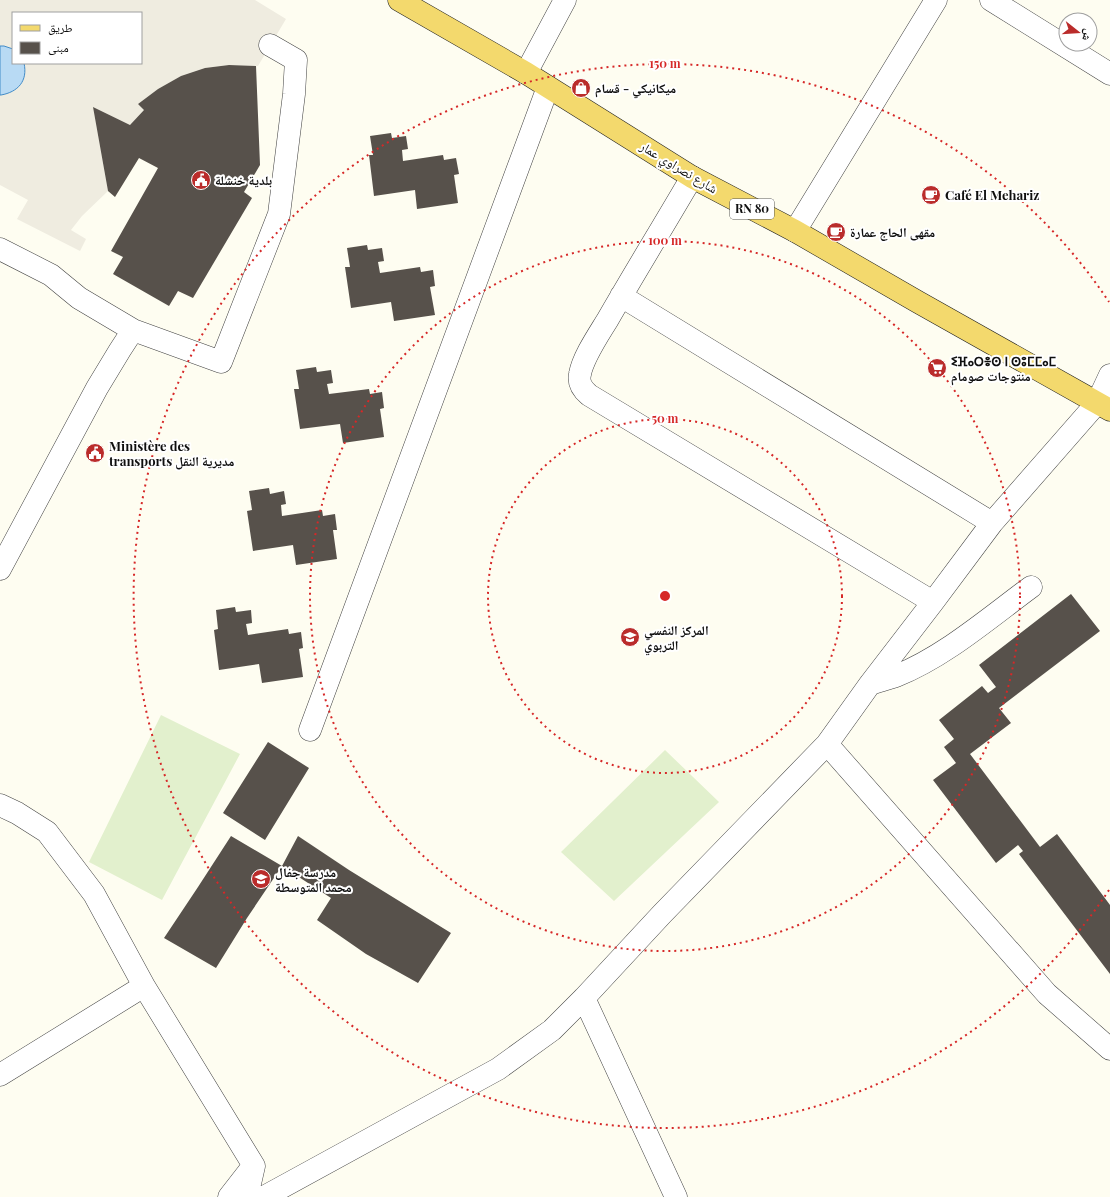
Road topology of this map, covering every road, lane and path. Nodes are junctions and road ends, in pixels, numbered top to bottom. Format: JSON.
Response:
{"nodes":[{"id":1,"x":399,"y":0,"type":"edge"},
{"id":2,"x":565,"y":0,"type":"edge"},
{"id":3,"x":936,"y":0,"type":"edge"},
{"id":4,"x":991,"y":0,"type":"edge"},
{"id":5,"x":270,"y":45,"type":"dead end"},
{"id":6,"x":526,"y":72,"type":"junction"},
{"id":7,"x":1110,"y":74,"type":"edge"},
{"id":8,"x":548,"y":87,"type":"junction"},
{"id":9,"x":692,"y":177,"type":"junction"},
{"id":10,"x":795,"y":231,"type":"junction"},
{"id":11,"x":0,"y":249,"type":"edge"},
{"id":12,"x":621,"y":296,"type":"junction"},
{"id":13,"x":133,"y":330,"type":"junction"},
{"id":14,"x":1110,"y":375,"type":"edge"},
{"id":15,"x":1104,"y":406,"type":"edge"},
{"id":16,"x":992,"y":523,"type":"junction"},
{"id":17,"x":0,"y":569,"type":"edge"},
{"id":18,"x":1031,"y":587,"type":"dead end"},
{"id":19,"x":933,"y":602,"type":"junction"},
{"id":20,"x":870,"y":684,"type":"junction"},
{"id":21,"x":310,"y":730,"type":"dead end"},
{"id":22,"x":827,"y":744,"type":"junction"},
{"id":23,"x":0,"y":805,"type":"edge"},
{"id":24,"x":144,"y":986,"type":"junction"},
{"id":25,"x":584,"y":998,"type":"junction"},
{"id":26,"x":1110,"y":1049,"type":"edge"},
{"id":27,"x":0,"y":1075,"type":"edge"},
{"id":28,"x":254,"y":1166,"type":"junction"},
{"id":29,"x":229,"y":1197,"type":"edge"},
{"id":30,"x":247,"y":1197,"type":"edge"},
{"id":31,"x":264,"y":1197,"type":"edge"},
{"id":32,"x":676,"y":1197,"type":"edge"}],
"edges":[{"from":1,"to":6,"type":"main road","name":"شارع نصراوي عمار","number":"RN 80"},
{"from":2,"to":6,"type":"street"},
{"from":3,"to":10,"type":"street"},
{"from":4,"to":7,"type":"street"},
{"from":5,"to":13,"type":"street"},
{"from":6,"to":8,"type":"main road","name":"شارع نصراوي عمار","number":"RN 80"},
{"from":8,"to":9,"type":"main road","name":"شارع نصراوي عمار","number":"RN 80"},
{"from":8,"to":21,"type":"street"},
{"from":9,"to":10,"type":"main road","name":"شارع نصراوي عمار","number":"RN 80"},
{"from":9,"to":12,"type":"street"},
{"from":10,"to":15,"type":"main road","name":"شارع نصراوي عمار","number":"RN 80"},
{"from":11,"to":13,"type":"street"},
{"from":12,"to":16,"type":"street"},
{"from":12,"to":19,"type":"street"},
{"from":13,"to":17,"type":"street"},
{"from":14,"to":15,"type":"street"},
{"from":15,"to":16,"type":"street"},
{"from":16,"to":19,"type":"street"},
{"from":18,"to":20,"type":"street"},
{"from":19,"to":20,"type":"street"},
{"from":20,"to":22,"type":"street"},
{"from":22,"to":25,"type":"street"},
{"from":22,"to":26,"type":"street"},
{"from":23,"to":24,"type":"street"},
{"from":24,"to":27,"type":"street"},
{"from":24,"to":28,"type":"street"},
{"from":25,"to":31,"type":"street"},
{"from":25,"to":32,"type":"street"},
{"from":28,"to":29,"type":"street"},
{"from":28,"to":30,"type":"street"}]}
